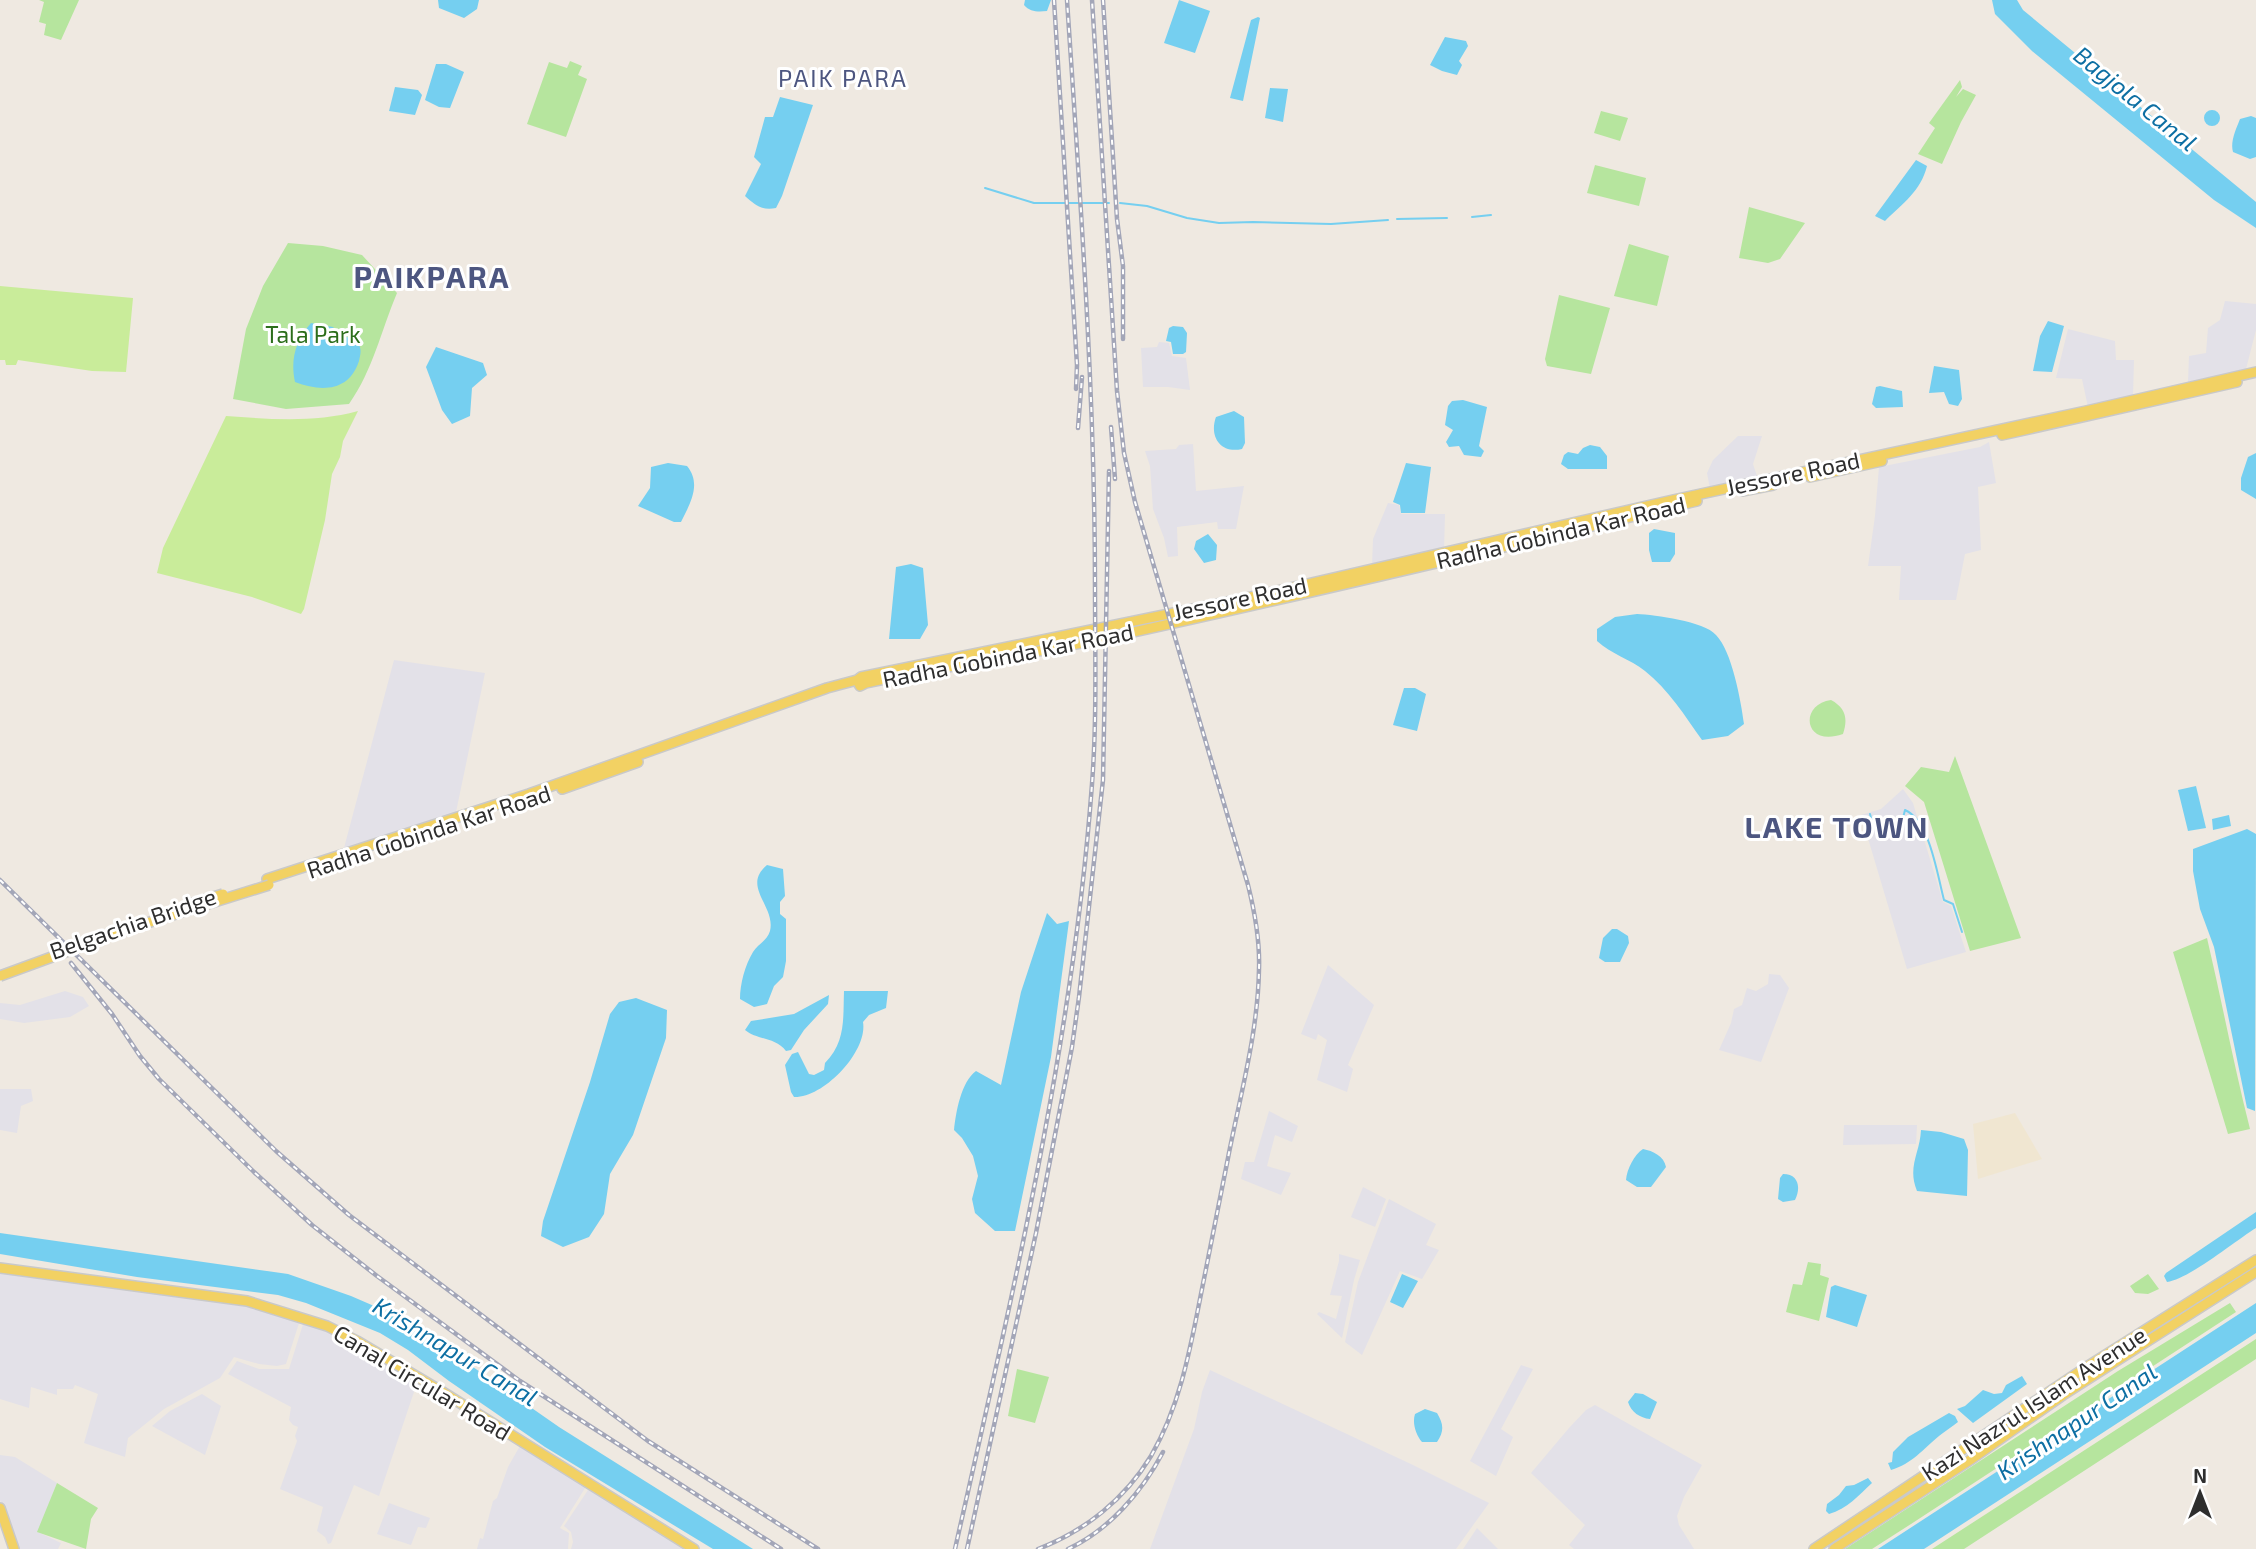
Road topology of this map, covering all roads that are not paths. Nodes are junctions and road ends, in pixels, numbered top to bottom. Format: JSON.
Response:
{"nodes":[{"id":1,"x":2256,"y":372,"type":"edge"},
{"id":2,"x":2256,"y":377,"type":"edge"},
{"id":3,"x":1250,"y":601,"type":"junction"},
{"id":4,"x":861,"y":681,"type":"junction"},
{"id":5,"x":268,"y":882,"type":"junction"},
{"id":6,"x":0,"y":971,"type":"edge"},
{"id":7,"x":0,"y":976,"type":"edge"},
{"id":8,"x":2256,"y":1261,"type":"edge"},
{"id":9,"x":0,"y":1268,"type":"edge"},
{"id":10,"x":2256,"y":1272,"type":"edge"},
{"id":11,"x":2060,"y":1391,"type":"junction"},
{"id":12,"x":0,"y":1508,"type":"edge"},
{"id":13,"x":14,"y":1549,"type":"edge"},
{"id":14,"x":694,"y":1549,"type":"edge"},
{"id":15,"x":1814,"y":1549,"type":"edge"},
{"id":16,"x":1834,"y":1549,"type":"edge"}],
"edges":[{"from":1,"to":3,"type":"main road","name":"Jessore Road"},
{"from":2,"to":3,"type":"main road","name":"Radha Gobinda Kar Road"},
{"from":3,"to":4,"type":"main road","name":"Jessore Road"},
{"from":3,"to":4,"type":"main road","name":"Radha Gobinda Kar Road"},
{"from":4,"to":5,"type":"main road"},
{"from":5,"to":6,"type":"main road","name":"Belgachia Bridge","bridge":true},
{"from":5,"to":7,"type":"main road","bridge":true},
{"from":8,"to":11,"type":"main road","name":"Kazi Nazrul Islam Avenue"},
{"from":9,"to":14,"type":"main road","name":"Canal Circular Road"},
{"from":10,"to":11,"type":"main road","name":"Kazi Nazrul Islam Avenue"},
{"from":11,"to":15,"type":"main road","name":"Kazi Nazrul Islam Avenue"},
{"from":11,"to":16,"type":"main road","name":"Kazi Nazrul Islam Avenue"},
{"from":12,"to":13,"type":"main road"}]}
